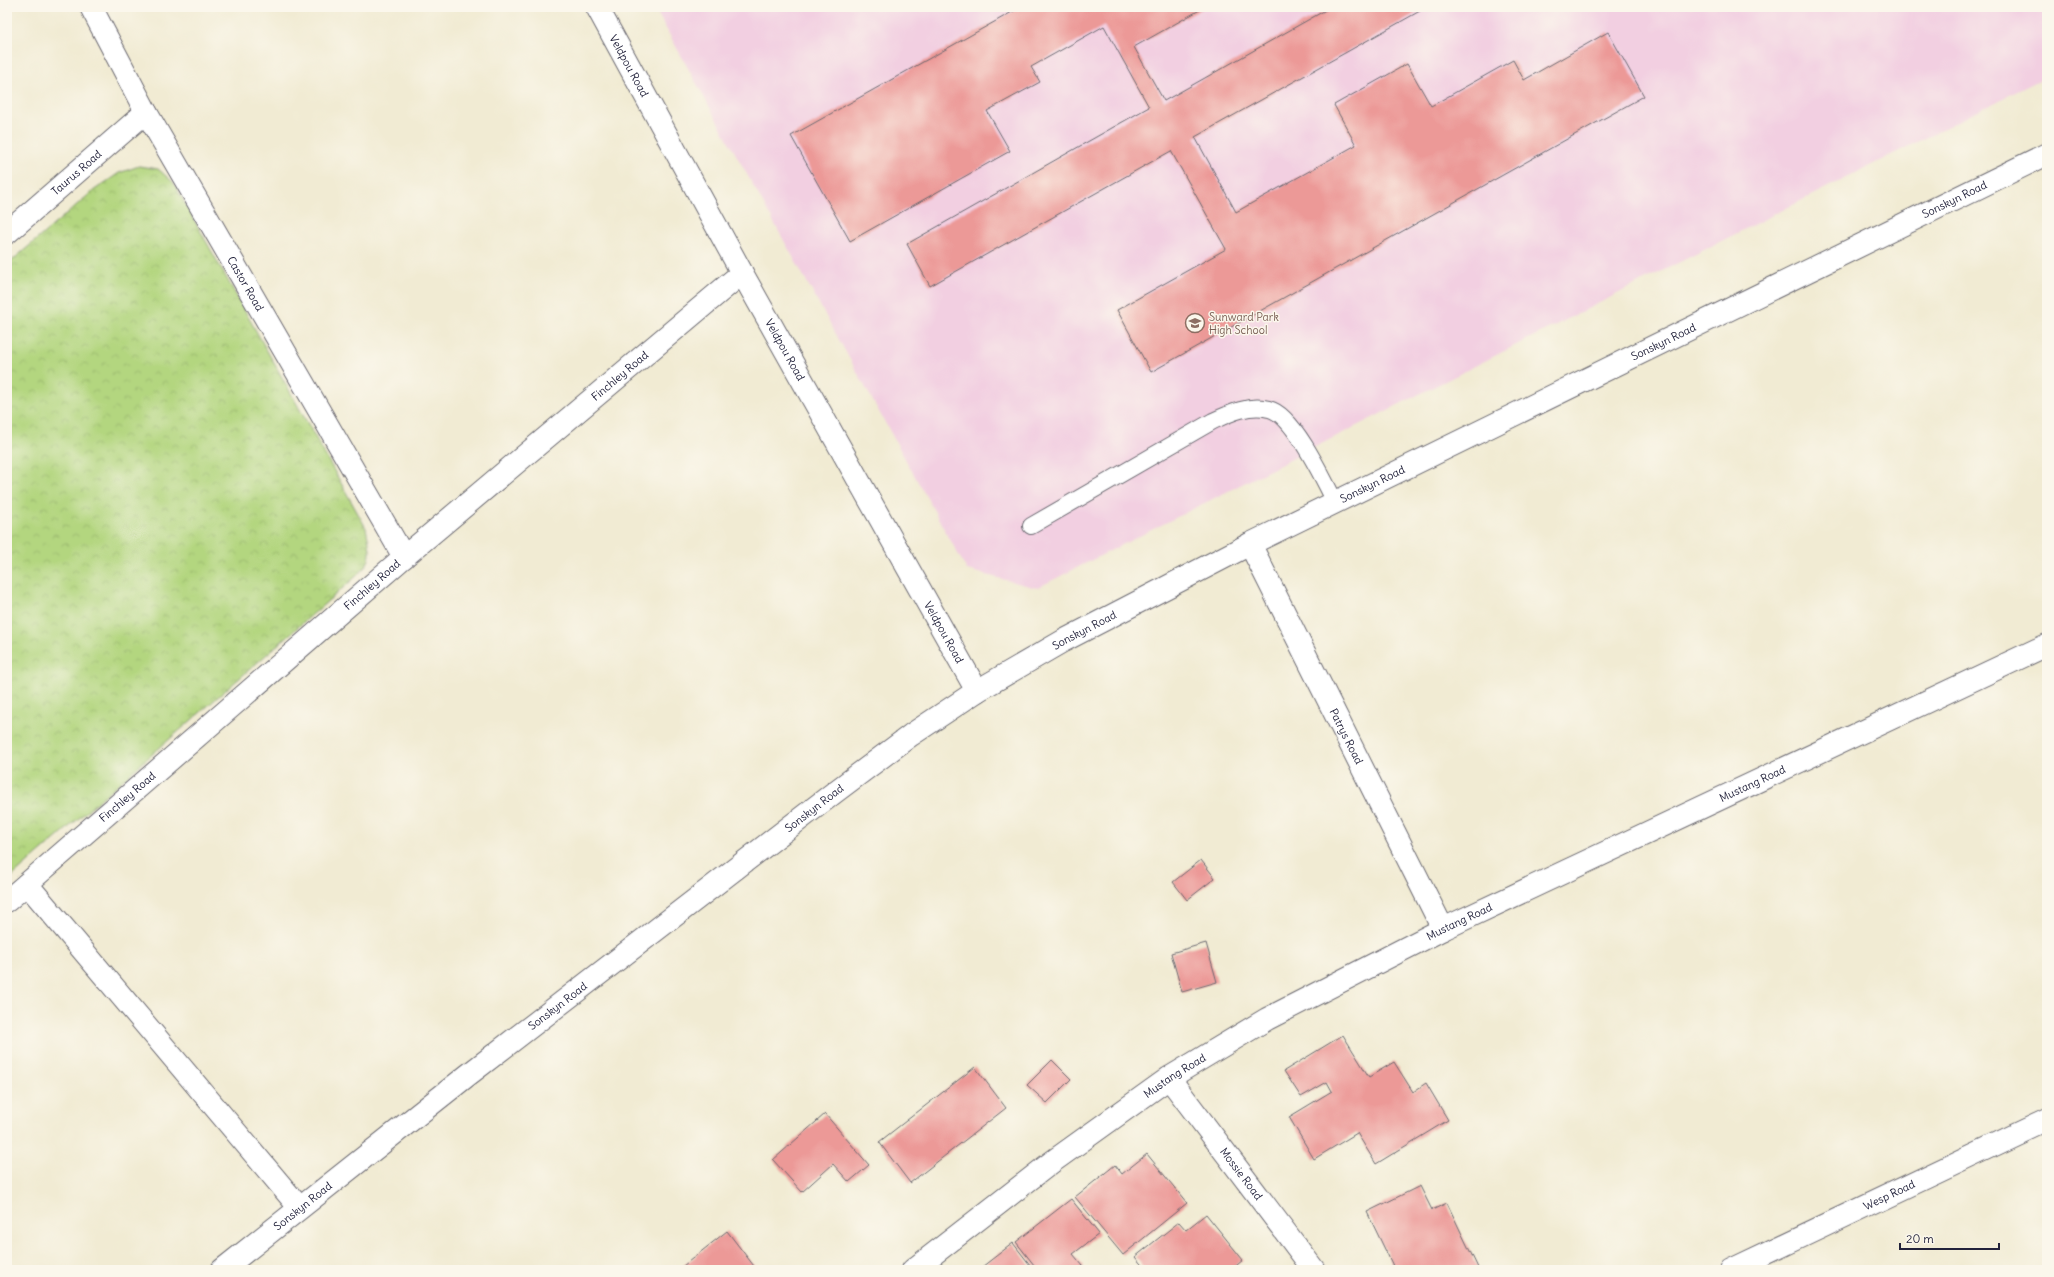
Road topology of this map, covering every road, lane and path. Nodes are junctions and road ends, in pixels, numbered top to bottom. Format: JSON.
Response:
{"nodes":[{"id":1,"x":91,"y":7,"type":"edge"},
{"id":2,"x":597,"y":7,"type":"edge"},
{"id":3,"x":146,"y":112,"type":"junction"},
{"id":4,"x":2047,"y":154,"type":"edge"},
{"id":5,"x":7,"y":233,"type":"edge"},
{"id":6,"x":742,"y":273,"type":"junction"},
{"id":7,"x":1336,"y":502,"type":"junction"},
{"id":8,"x":1031,"y":526,"type":"dead end"},
{"id":9,"x":1250,"y":544,"type":"junction"},
{"id":10,"x":404,"y":557,"type":"junction"},
{"id":11,"x":2047,"y":645,"type":"edge"},
{"id":12,"x":977,"y":691,"type":"junction"},
{"id":13,"x":27,"y":884,"type":"junction"},
{"id":14,"x":7,"y":901,"type":"edge"},
{"id":15,"x":1443,"y":929,"type":"junction"},
{"id":16,"x":1169,"y":1078,"type":"junction"},
{"id":17,"x":2047,"y":1120,"type":"edge"},
{"id":18,"x":299,"y":1207,"type":"junction"},
{"id":19,"x":222,"y":1270,"type":"edge"},
{"id":20,"x":913,"y":1270,"type":"edge"},
{"id":21,"x":1314,"y":1270,"type":"edge"},
{"id":22,"x":1731,"y":1270,"type":"edge"}],
"edges":[{"from":1,"to":3,"type":"street","name":"Castor Road"},
{"from":2,"to":6,"type":"street","name":"Veldpou Road"},
{"from":3,"to":5,"type":"street","name":"Taurus Road"},
{"from":3,"to":10,"type":"street","name":"Castor Road"},
{"from":4,"to":7,"type":"street","name":"Sonskyn Road"},
{"from":6,"to":10,"type":"street","name":"Finchley Road"},
{"from":6,"to":12,"type":"street","name":"Veldpou Road"},
{"from":7,"to":8,"type":"lane"},
{"from":7,"to":9,"type":"street","name":"Sonskyn Road"},
{"from":9,"to":12,"type":"street","name":"Sonskyn Road"},
{"from":9,"to":15,"type":"street","name":"Patrys Road"},
{"from":10,"to":13,"type":"street","name":"Finchley Road"},
{"from":11,"to":15,"type":"street","name":"Mustang Road"},
{"from":12,"to":18,"type":"street","name":"Sonskyn Road"},
{"from":13,"to":14,"type":"street","name":"Finchley Road"},
{"from":13,"to":18,"type":"street"},
{"from":15,"to":16,"type":"street","name":"Mustang Road"},
{"from":16,"to":20,"type":"street","name":"Mustang Road"},
{"from":16,"to":21,"type":"street","name":"Mossie Road"},
{"from":17,"to":22,"type":"street","name":"Wesp Road"},
{"from":18,"to":19,"type":"street","name":"Sonskyn Road"}]}
